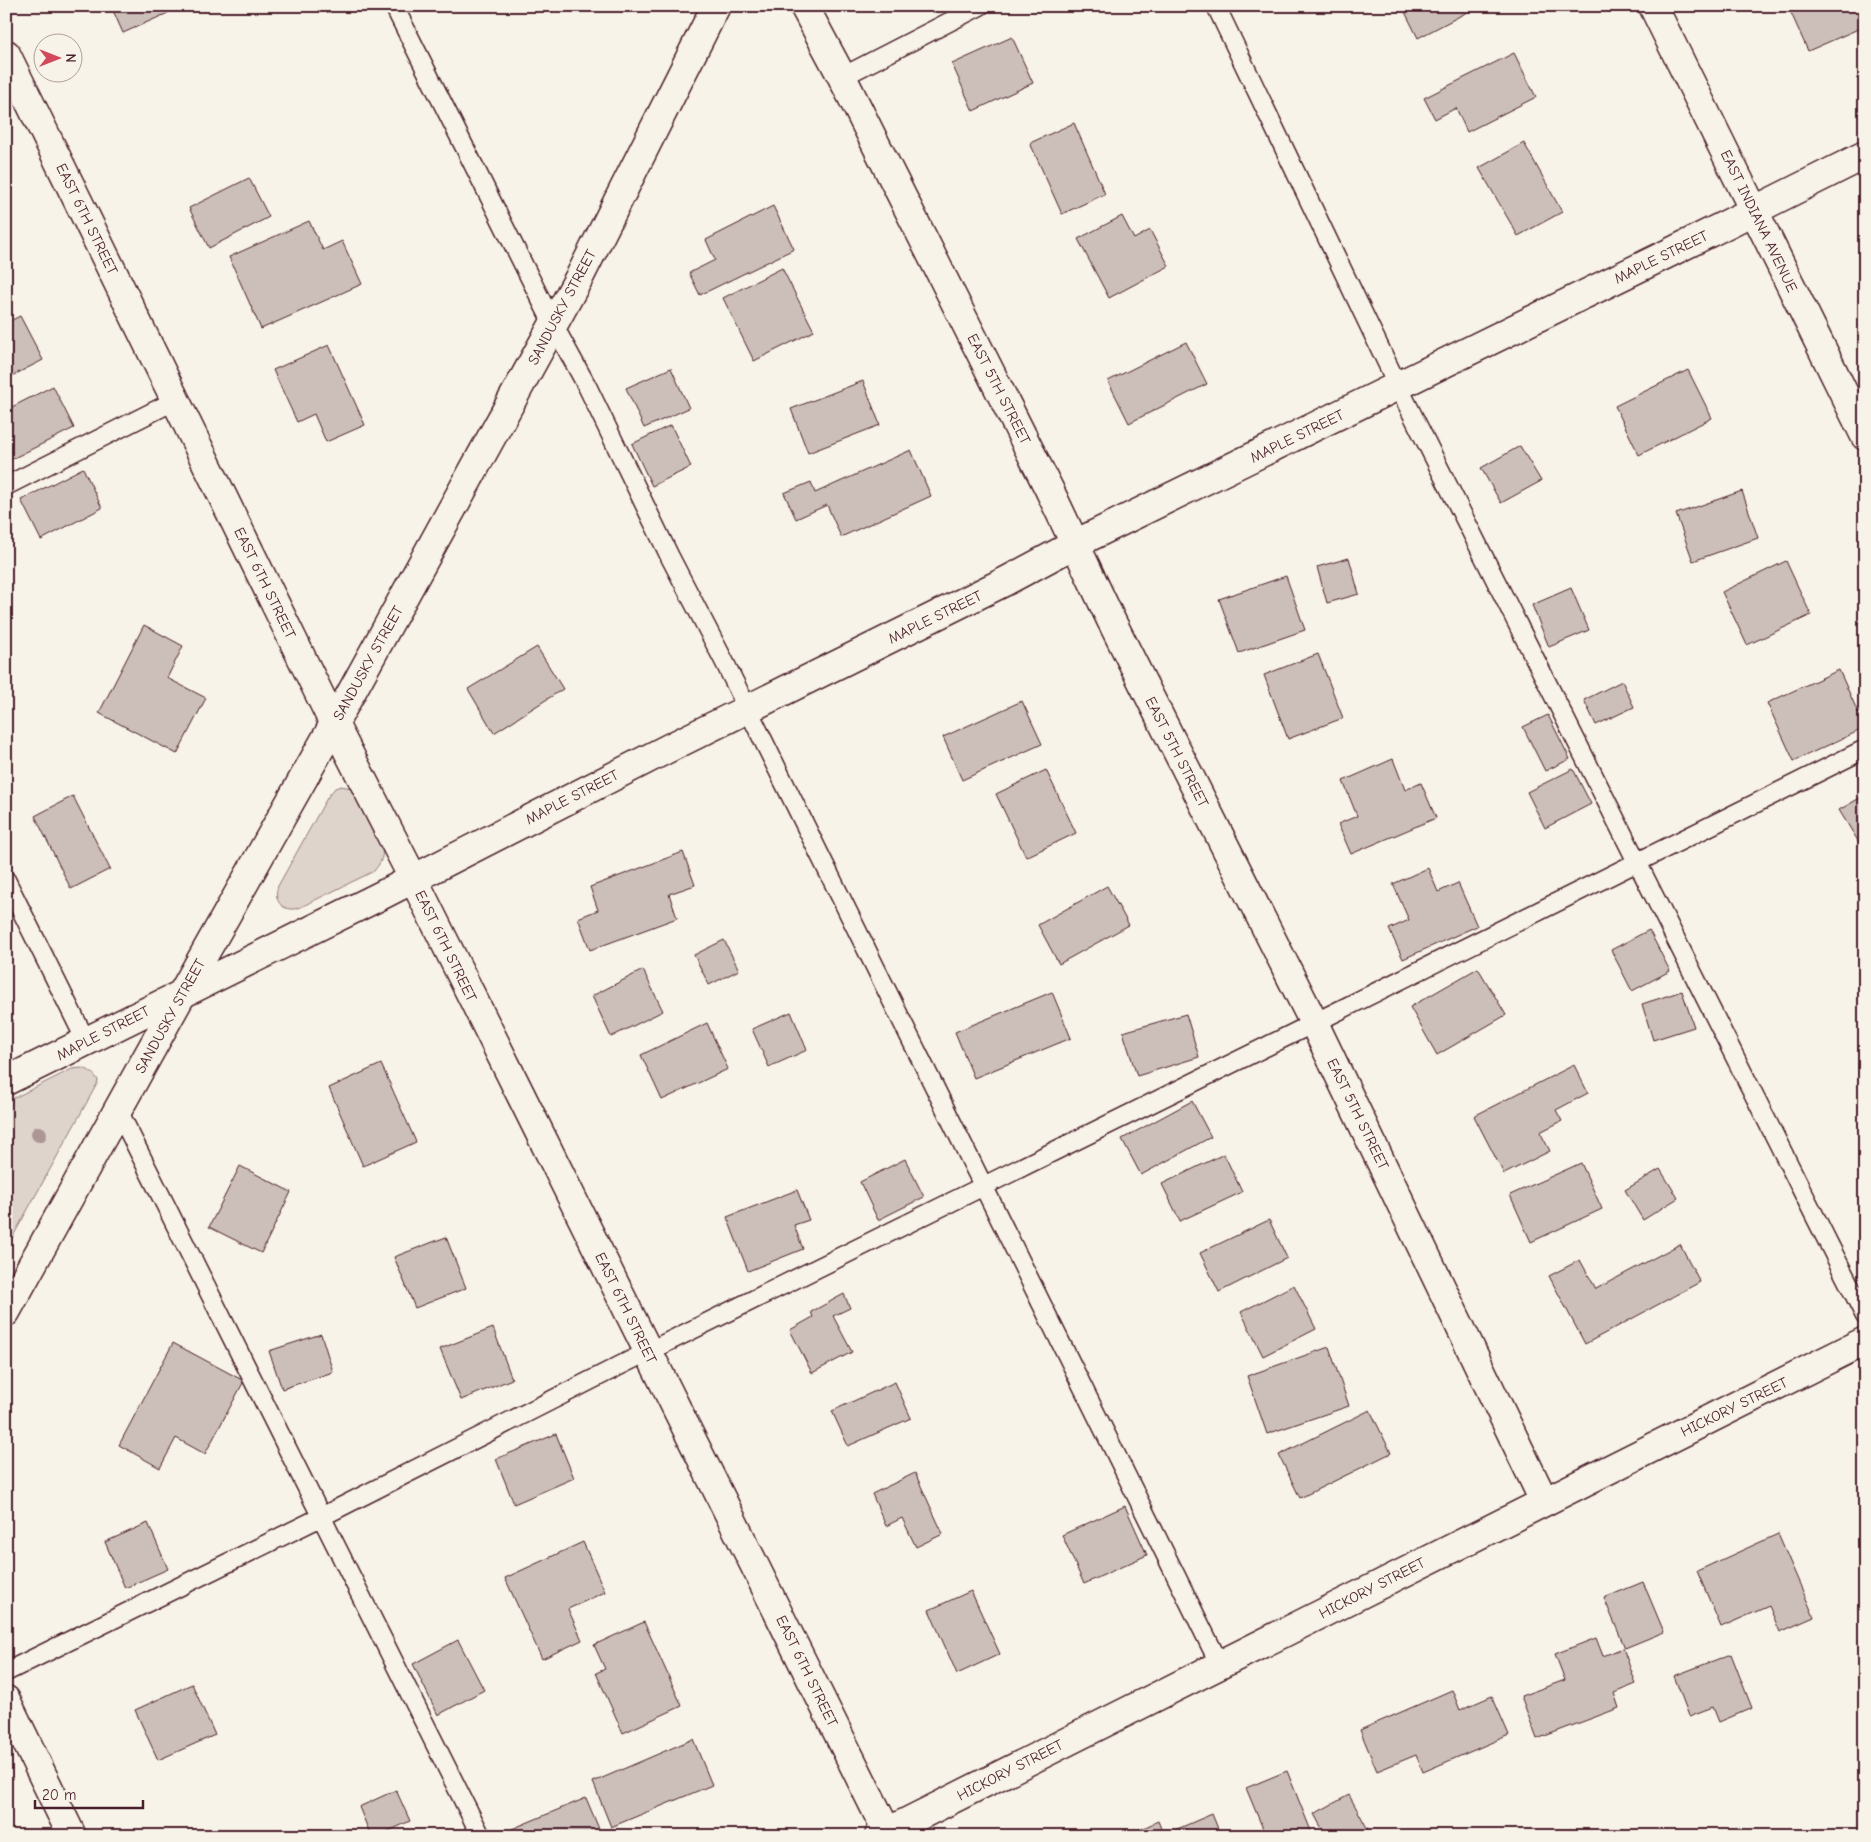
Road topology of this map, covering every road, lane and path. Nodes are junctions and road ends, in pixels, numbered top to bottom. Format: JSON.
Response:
{"nodes":[{"id":1,"x":394,"y":6,"type":"edge"},
{"id":2,"x":716,"y":6,"type":"edge"},
{"id":3,"x":804,"y":6,"type":"edge"},
{"id":4,"x":980,"y":6,"type":"edge"},
{"id":5,"x":1216,"y":6,"type":"edge"},
{"id":6,"x":1654,"y":6,"type":"edge"},
{"id":7,"x":6,"y":54,"type":"edge"},
{"id":8,"x":842,"y":77,"type":"junction"},
{"id":9,"x":1865,"y":155,"type":"edge"},
{"id":10,"x":1754,"y":212,"type":"junction"},
{"id":11,"x":553,"y":324,"type":"junction"},
{"id":12,"x":1398,"y":386,"type":"junction"},
{"id":13,"x":176,"y":400,"type":"junction"},
{"id":14,"x":1865,"y":436,"type":"edge"},
{"id":15,"x":6,"y":486,"type":"edge"},
{"id":16,"x":1075,"y":544,"type":"junction"},
{"id":17,"x":747,"y":709,"type":"junction"},
{"id":18,"x":334,"y":724,"type":"junction"},
{"id":19,"x":1865,"y":749,"type":"edge"},
{"id":20,"x":1637,"y":862,"type":"junction"},
{"id":21,"x":413,"y":878,"type":"junction"},
{"id":22,"x":6,"y":880,"type":"edge"},
{"id":23,"x":183,"y":992,"type":"junction"},
{"id":24,"x":1314,"y":1024,"type":"junction"},
{"id":25,"x":86,"y":1041,"type":"junction"},
{"id":26,"x":6,"y":1081,"type":"edge"},
{"id":27,"x":118,"y":1110,"type":"junction"},
{"id":28,"x":983,"y":1186,"type":"junction"},
{"id":29,"x":6,"y":1312,"type":"edge"},
{"id":30,"x":1865,"y":1316,"type":"edge"},
{"id":31,"x":1865,"y":1341,"type":"edge"},
{"id":32,"x":648,"y":1352,"type":"junction"},
{"id":33,"x":1544,"y":1501,"type":"junction"},
{"id":34,"x":322,"y":1517,"type":"junction"},
{"id":35,"x":1220,"y":1665,"type":"junction"},
{"id":36,"x":6,"y":1672,"type":"edge"},
{"id":37,"x":6,"y":1700,"type":"edge"},
{"id":38,"x":885,"y":1834,"type":"edge"},
{"id":39,"x":72,"y":1836,"type":"edge"},
{"id":40,"x":481,"y":1836,"type":"edge"}],
"edges":[{"from":1,"to":11,"type":"lane"},
{"from":2,"to":11,"type":"street","name":"SANDUSKY STREET"},
{"from":3,"to":8,"type":"street","name":"EAST 5TH STREET"},
{"from":4,"to":8,"type":"lane"},
{"from":5,"to":12,"type":"lane"},
{"from":6,"to":10,"type":"street","name":"EAST INDIANA AVENUE"},
{"from":7,"to":13,"type":"street","name":"EAST 6TH STREET"},
{"from":8,"to":16,"type":"street","name":"EAST 5TH STREET"},
{"from":9,"to":10,"type":"street","name":"MAPLE STREET"},
{"from":10,"to":12,"type":"street","name":"MAPLE STREET"},
{"from":10,"to":14,"type":"street","name":"EAST INDIANA AVENUE"},
{"from":11,"to":17,"type":"lane"},
{"from":11,"to":18,"type":"street","name":"SANDUSKY STREET"},
{"from":12,"to":16,"type":"street","name":"MAPLE STREET"},
{"from":12,"to":20,"type":"lane"},
{"from":13,"to":15,"type":"lane"},
{"from":13,"to":18,"type":"street","name":"EAST 6TH STREET"},
{"from":16,"to":17,"type":"street","name":"MAPLE STREET"},
{"from":16,"to":24,"type":"street","name":"EAST 5TH STREET"},
{"from":17,"to":21,"type":"street","name":"MAPLE STREET"},
{"from":17,"to":28,"type":"lane"},
{"from":18,"to":21,"type":"street","name":"EAST 6TH STREET"},
{"from":18,"to":23,"type":"street","name":"SANDUSKY STREET"},
{"from":19,"to":20,"type":"lane"},
{"from":20,"to":24,"type":"lane"},
{"from":20,"to":30,"type":"lane"},
{"from":21,"to":23,"type":"street","name":"MAPLE STREET"},
{"from":21,"to":32,"type":"street","name":"EAST 6TH STREET"},
{"from":22,"to":25,"type":"lane"},
{"from":23,"to":25,"type":"street","name":"MAPLE STREET"},
{"from":23,"to":27,"type":"street","name":"SANDUSKY STREET"},
{"from":24,"to":28,"type":"lane"},
{"from":24,"to":33,"type":"street","name":"EAST 5TH STREET"},
{"from":25,"to":26,"type":"street","name":"MAPLE STREET"},
{"from":27,"to":29,"type":"street","name":"SANDUSKY STREET"},
{"from":27,"to":34,"type":"lane"},
{"from":28,"to":32,"type":"lane"},
{"from":28,"to":35,"type":"lane"},
{"from":31,"to":33,"type":"street","name":"HICKORY STREET"},
{"from":32,"to":34,"type":"lane"},
{"from":32,"to":38,"type":"street","name":"EAST 6TH STREET"},
{"from":33,"to":35,"type":"street","name":"HICKORY STREET"},
{"from":34,"to":36,"type":"lane"},
{"from":34,"to":40,"type":"lane"},
{"from":35,"to":38,"type":"street","name":"HICKORY STREET"},
{"from":37,"to":39,"type":"street"}]}
